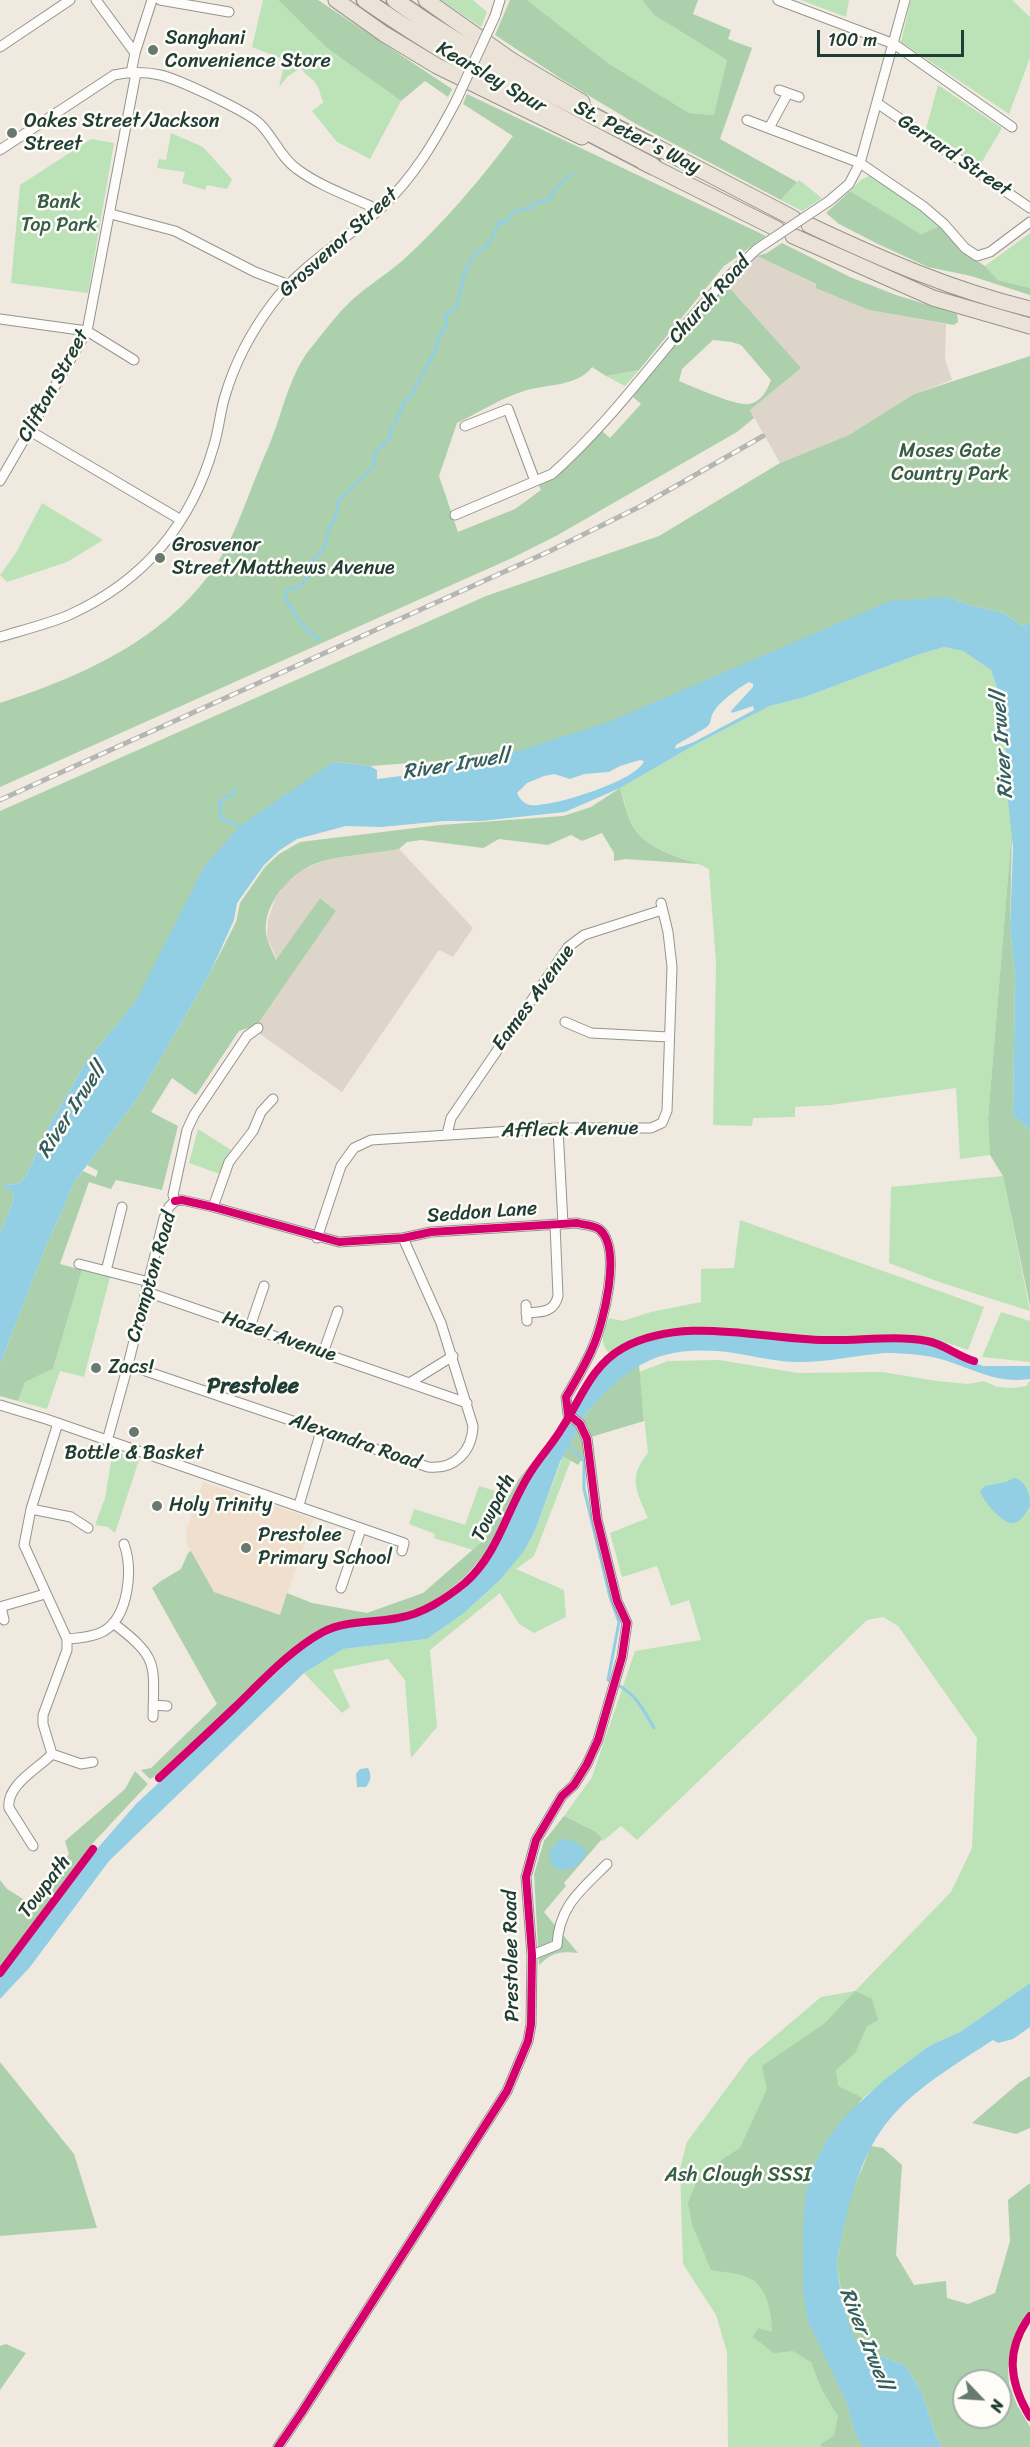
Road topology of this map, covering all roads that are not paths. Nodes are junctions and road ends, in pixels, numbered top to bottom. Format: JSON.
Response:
{"nodes":[{"id":1,"x":70,"y":0,"type":"edge"},
{"id":2,"x":96,"y":0,"type":"edge"},
{"id":3,"x":152,"y":0,"type":"edge"},
{"id":4,"x":160,"y":0,"type":"edge"},
{"id":5,"x":336,"y":0,"type":"edge"},
{"id":6,"x":365,"y":0,"type":"edge"},
{"id":7,"x":395,"y":0,"type":"edge"},
{"id":8,"x":426,"y":0,"type":"edge"},
{"id":9,"x":500,"y":0,"type":"edge"},
{"id":10,"x":778,"y":0,"type":"edge"},
{"id":11,"x":905,"y":0,"type":"edge"},
{"id":12,"x":229,"y":12,"type":"dead end"},
{"id":13,"x":894,"y":44,"type":"junction"},
{"id":14,"x":0,"y":47,"type":"edge"},
{"id":15,"x":135,"y":52,"type":"junction"},
{"id":16,"x":483,"y":56,"type":"joint"},
{"id":17,"x":134,"y":73,"type":"junction"},
{"id":18,"x":800,"y":97,"type":"dead end"},
{"id":19,"x":877,"y":103,"type":"junction"},
{"id":20,"x":747,"y":120,"type":"dead end"},
{"id":21,"x":1012,"y":127,"type":"dead end"},
{"id":22,"x":769,"y":128,"type":"junction"},
{"id":23,"x":0,"y":150,"type":"edge"},
{"id":24,"x":660,"y":150,"type":"junction"},
{"id":25,"x":860,"y":162,"type":"junction"},
{"id":26,"x":653,"y":166,"type":"junction"},
{"id":27,"x":1030,"y":208,"type":"edge"},
{"id":28,"x":379,"y":210,"type":"junction"},
{"id":29,"x":111,"y":214,"type":"junction"},
{"id":30,"x":793,"y":218,"type":"dead end"},
{"id":31,"x":1030,"y":222,"type":"edge"},
{"id":32,"x":808,"y":225,"type":"dead end"},
{"id":33,"x":777,"y":229,"type":"dead end"},
{"id":34,"x":793,"y":236,"type":"dead end"},
{"id":35,"x":289,"y":285,"type":"junction"},
{"id":36,"x":1030,"y":309,"type":"edge"},
{"id":37,"x":1,"y":321,"type":"edge"},
{"id":38,"x":1030,"y":326,"type":"edge"},
{"id":39,"x":87,"y":331,"type":"junction"},
{"id":40,"x":134,"y":360,"type":"dead end"},
{"id":41,"x":465,"y":426,"type":"dead end"},
{"id":42,"x":30,"y":431,"type":"junction"},
{"id":43,"x":0,"y":481,"type":"edge"},
{"id":44,"x":536,"y":481,"type":"junction"},
{"id":45,"x":455,"y":515,"type":"dead end"},
{"id":46,"x":182,"y":520,"type":"junction"},
{"id":47,"x":0,"y":637,"type":"edge"},
{"id":48,"x":661,"y":906,"type":"joint"},
{"id":49,"x":565,"y":1022,"type":"dead end"},
{"id":50,"x":258,"y":1028,"type":"dead end"},
{"id":51,"x":669,"y":1037,"type":"junction"},
{"id":52,"x":274,"y":1097,"type":"dead end"},
{"id":53,"x":558,"y":1128,"type":"junction"},
{"id":54,"x":447,"y":1134,"type":"junction"},
{"id":55,"x":175,"y":1201,"type":"junction"},
{"id":56,"x":122,"y":1207,"type":"dead end"},
{"id":57,"x":213,"y":1208,"type":"junction"},
{"id":58,"x":559,"y":1224,"type":"junction"},
{"id":59,"x":317,"y":1238,"type":"junction"},
{"id":60,"x":403,"y":1238,"type":"junction"},
{"id":61,"x":79,"y":1264,"type":"dead end"},
{"id":62,"x":106,"y":1271,"type":"junction"},
{"id":63,"x":149,"y":1282,"type":"junction"},
{"id":64,"x":264,"y":1286,"type":"dead end"},
{"id":65,"x":147,"y":1292,"type":"junction"},
{"id":66,"x":338,"y":1311,"type":"dead end"},
{"id":67,"x":526,"y":1313,"type":"dead end"},
{"id":68,"x":250,"y":1327,"type":"junction"},
{"id":69,"x":323,"y":1353,"type":"junction"},
{"id":70,"x":453,"y":1356,"type":"junction"},
{"id":71,"x":128,"y":1365,"type":"junction"},
{"id":72,"x":411,"y":1382,"type":"junction"},
{"id":73,"x":467,"y":1403,"type":"junction"},
{"id":74,"x":2,"y":1406,"type":"edge"},
{"id":75,"x":58,"y":1423,"type":"junction"},
{"id":76,"x":580,"y":1424,"type":"joint"},
{"id":77,"x":321,"y":1431,"type":"junction"},
{"id":78,"x":106,"y":1441,"type":"junction"},
{"id":79,"x":299,"y":1505,"type":"junction"},
{"id":80,"x":31,"y":1509,"type":"junction"},
{"id":81,"x":88,"y":1528,"type":"dead end"},
{"id":82,"x":361,"y":1529,"type":"junction"},
{"id":83,"x":124,"y":1544,"type":"dead end"},
{"id":84,"x":402,"y":1551,"type":"dead end"},
{"id":85,"x":138,"y":1552,"type":"dead end"},
{"id":86,"x":128,"y":1556,"type":"junction"},
{"id":87,"x":341,"y":1588,"type":"dead end"},
{"id":88,"x":45,"y":1594,"type":"junction"},
{"id":89,"x":1,"y":1607,"type":"edge"},
{"id":90,"x":4,"y":1620,"type":"dead end"},
{"id":91,"x":113,"y":1623,"type":"junction"},
{"id":92,"x":67,"y":1639,"type":"junction"},
{"id":93,"x":153,"y":1705,"type":"junction"},
{"id":94,"x":167,"y":1706,"type":"dead end"},
{"id":95,"x":153,"y":1717,"type":"dead end"},
{"id":96,"x":52,"y":1754,"type":"junction"},
{"id":97,"x":93,"y":1762,"type":"dead end"},
{"id":98,"x":33,"y":1846,"type":"dead end"},
{"id":99,"x":606,"y":1864,"type":"dead end"},
{"id":100,"x":532,"y":1955,"type":"junction"},
{"id":101,"x":278,"y":2447,"type":"edge"}],
"edges":[{"from":1,"to":14,"type":"street"},
{"from":2,"to":15,"type":"street"},
{"from":3,"to":15,"type":"street","name":"Clifton Street"},
{"from":4,"to":12,"type":"street"},
{"from":5,"to":26,"type":"highway","name":"St. Peter's Way"},
{"from":6,"to":26,"type":"highway","name":"Kearsley Spur"},
{"from":7,"to":16,"type":"highway","name":"Kearsley Spur"},
{"from":8,"to":24,"type":"highway"},
{"from":9,"to":28,"type":"street","name":"Grosvenor Street","bridge":true},
{"from":10,"to":13,"type":"street"},
{"from":11,"to":13,"type":"street","name":"Church Road"},
{"from":13,"to":19,"type":"street","name":"Church Road"},
{"from":13,"to":21,"type":"street"},
{"from":15,"to":17,"type":"street","name":"Clifton Street"},
{"from":16,"to":24,"type":"highway","name":"St. Peter's Way"},
{"from":17,"to":23,"type":"street"},
{"from":17,"to":28,"type":"street"},
{"from":17,"to":29,"type":"street","name":"Clifton Street"},
{"from":18,"to":22,"type":"street"},
{"from":19,"to":25,"type":"street","name":"Church Road"},
{"from":19,"to":27,"type":"street","name":"Gerrard Street"},
{"from":20,"to":22,"type":"street"},
{"from":22,"to":25,"type":"street"},
{"from":24,"to":30,"type":"highway","name":"St. Peter's Way"},
{"from":25,"to":31,"type":"street"},
{"from":25,"to":44,"type":"street","name":"Church Road","bridge":true},
{"from":26,"to":33,"type":"highway","name":"St. Peter's Way"},
{"from":28,"to":35,"type":"street","name":"Grosvenor Street"},
{"from":29,"to":35,"type":"street"},
{"from":29,"to":39,"type":"street","name":"Clifton Street"},
{"from":32,"to":36,"type":"highway"},
{"from":34,"to":38,"type":"highway"},
{"from":35,"to":46,"type":"street","name":"Grosvenor Street"},
{"from":37,"to":39,"type":"street"},
{"from":39,"to":40,"type":"street"},
{"from":39,"to":42,"type":"street","name":"Clifton Street"},
{"from":41,"to":44,"type":"street"},
{"from":42,"to":43,"type":"street","name":"Clifton Street"},
{"from":42,"to":46,"type":"street"},
{"from":44,"to":45,"type":"street","name":"Church Road"},
{"from":46,"to":47,"type":"street","name":"Grosvenor Street"},
{"from":48,"to":51,"type":"street","name":"Affleck Avenue"},
{"from":48,"to":54,"type":"street","name":"Eames Avenue"},
{"from":49,"to":51,"type":"street"},
{"from":50,"to":55,"type":"street","name":"Crompton Road"},
{"from":51,"to":53,"type":"street","name":"Affleck Avenue"},
{"from":52,"to":57,"type":"street"},
{"from":53,"to":54,"type":"street","name":"Affleck Avenue"},
{"from":53,"to":58,"type":"street"},
{"from":54,"to":59,"type":"street","name":"Affleck Avenue"},
{"from":55,"to":57,"type":"street","name":"Seddon Lane"},
{"from":55,"to":63,"type":"street","name":"Crompton Road"},
{"from":56,"to":62,"type":"street"},
{"from":57,"to":59,"type":"street","name":"Seddon Lane"},
{"from":58,"to":60,"type":"street","name":"Seddon Lane"},
{"from":58,"to":67,"type":"street"},
{"from":58,"to":76,"type":"street","name":"Seddon Lane"},
{"from":59,"to":60,"type":"street","name":"Seddon Lane"},
{"from":60,"to":70,"type":"street","name":"Alexandra Road"},
{"from":61,"to":62,"type":"street"},
{"from":62,"to":63,"type":"street"},
{"from":63,"to":65,"type":"street","name":"Crompton Road"},
{"from":64,"to":68,"type":"street"},
{"from":65,"to":68,"type":"street","name":"Hazel Avenue"},
{"from":65,"to":71,"type":"street","name":"Crompton Road"},
{"from":66,"to":69,"type":"street"},
{"from":68,"to":69,"type":"street","name":"Hazel Avenue"},
{"from":69,"to":72,"type":"street","name":"Hazel Avenue"},
{"from":70,"to":72,"type":"street"},
{"from":70,"to":73,"type":"street","name":"Alexandra Road"},
{"from":71,"to":77,"type":"street","name":"Alexandra Road"},
{"from":71,"to":78,"type":"street","name":"Crompton Road"},
{"from":72,"to":73,"type":"street","name":"Hazel Avenue"},
{"from":73,"to":77,"type":"street","name":"Alexandra Road"},
{"from":74,"to":75,"type":"street"},
{"from":75,"to":78,"type":"street"},
{"from":75,"to":80,"type":"street"},
{"from":76,"to":100,"type":"street","name":"Prestolee Road"},
{"from":77,"to":79,"type":"street"},
{"from":78,"to":79,"type":"street"},
{"from":79,"to":82,"type":"street"},
{"from":80,"to":81,"type":"street"},
{"from":80,"to":88,"type":"street"},
{"from":82,"to":84,"type":"street"},
{"from":82,"to":87,"type":"street"},
{"from":83,"to":86,"type":"street"},
{"from":85,"to":86,"type":"street"},
{"from":86,"to":91,"type":"street"},
{"from":88,"to":89,"type":"street"},
{"from":88,"to":92,"type":"street"},
{"from":89,"to":90,"type":"street"},
{"from":91,"to":92,"type":"street"},
{"from":91,"to":93,"type":"street"},
{"from":92,"to":96,"type":"street"},
{"from":93,"to":94,"type":"street"},
{"from":93,"to":95,"type":"street"},
{"from":96,"to":97,"type":"street"},
{"from":96,"to":98,"type":"street"},
{"from":99,"to":100,"type":"street"},
{"from":100,"to":101,"type":"street","name":"Prestolee Road"}]}
